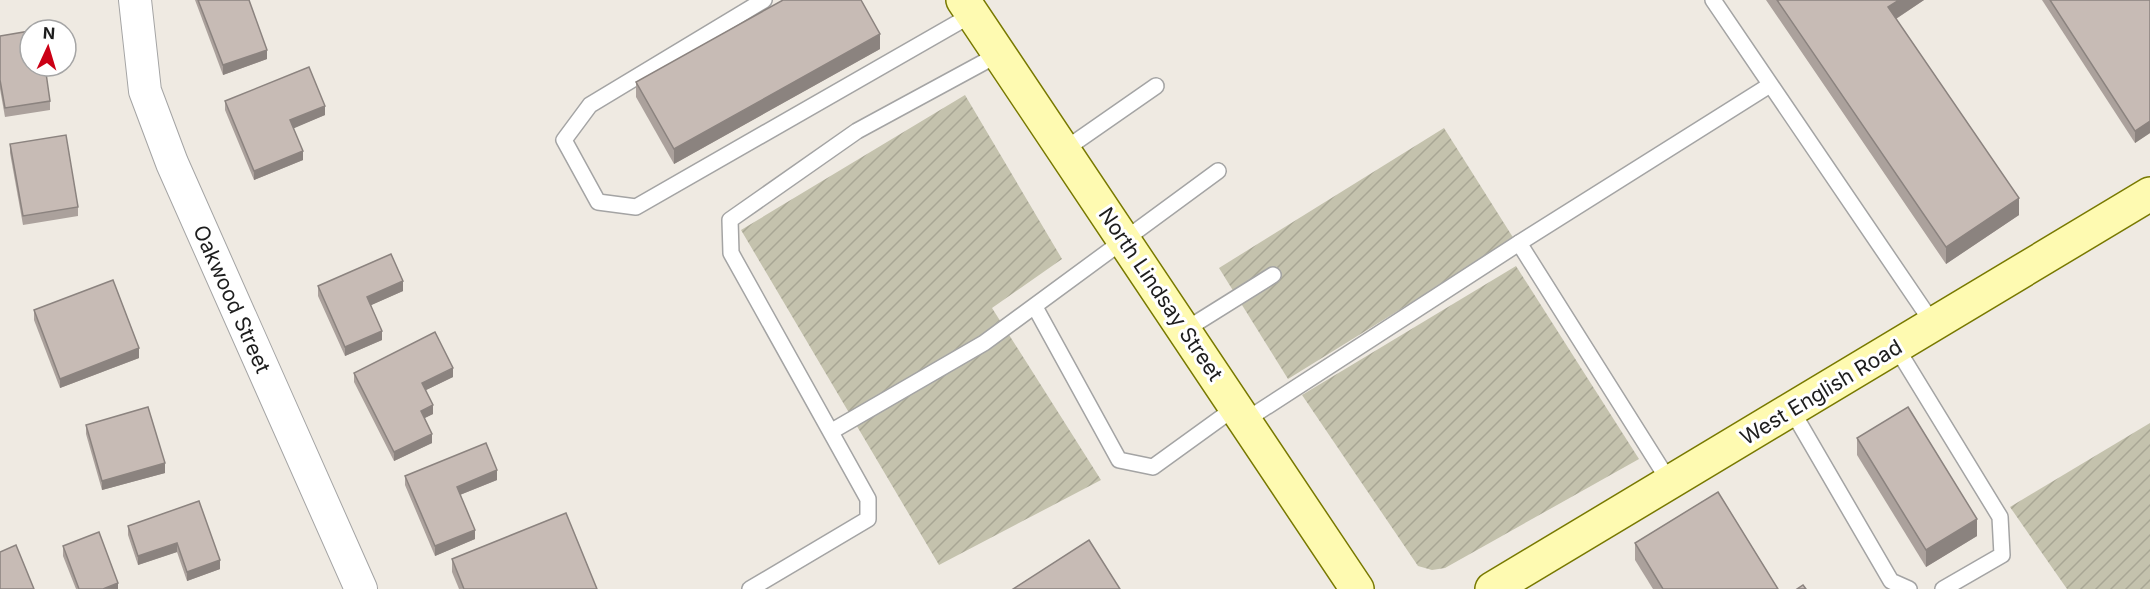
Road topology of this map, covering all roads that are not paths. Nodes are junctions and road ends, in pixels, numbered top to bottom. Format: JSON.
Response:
{"nodes":[{"id":1,"x":135,"y":0,"type":"edge"},
{"id":2,"x":764,"y":0,"type":"edge"},
{"id":3,"x":1713,"y":0,"type":"edge"},
{"id":4,"x":968,"y":7,"type":"edge"},
{"id":5,"x":999,"y":54,"type":"junction"},
{"id":6,"x":1770,"y":85,"type":"junction"},
{"id":7,"x":1156,"y":86,"type":"dead end"},
{"id":8,"x":1064,"y":150,"type":"junction"},
{"id":9,"x":1218,"y":171,"type":"dead end"},
{"id":10,"x":2150,"y":194,"type":"edge"},
{"id":11,"x":1124,"y":240,"type":"junction"},
{"id":12,"x":1519,"y":243,"type":"junction"},
{"id":13,"x":1273,"y":275,"type":"dead end"},
{"id":14,"x":1035,"y":307,"type":"junction"},
{"id":15,"x":1934,"y":325,"type":"junction"},
{"id":16,"x":1185,"y":330,"type":"junction"},
{"id":17,"x":1896,"y":347,"type":"junction"},
{"id":18,"x":1791,"y":409,"type":"junction"},
{"id":19,"x":1241,"y":413,"type":"junction"},
{"id":20,"x":832,"y":431,"type":"junction"},
{"id":21,"x":1669,"y":481,"type":"junction"},
{"id":22,"x":358,"y":588,"type":"edge"},
{"id":23,"x":750,"y":589,"type":"edge"},
{"id":24,"x":1357,"y":589,"type":"edge"},
{"id":25,"x":1491,"y":589,"type":"edge"},
{"id":26,"x":1909,"y":589,"type":"edge"},
{"id":27,"x":1943,"y":589,"type":"edge"}],
"edges":[{"from":1,"to":22,"type":"street","name":"Oakwood Street"},
{"from":2,"to":4,"type":"lane"},
{"from":3,"to":6,"type":"lane"},
{"from":4,"to":5,"type":"main road","name":"North Lindsay Street"},
{"from":5,"to":8,"type":"main road","name":"North Lindsay Street"},
{"from":5,"to":20,"type":"lane"},
{"from":6,"to":12,"type":"lane"},
{"from":6,"to":15,"type":"lane"},
{"from":7,"to":8,"type":"lane"},
{"from":8,"to":11,"type":"main road","name":"North Lindsay Street"},
{"from":9,"to":11,"type":"lane"},
{"from":10,"to":15,"type":"main road","name":"West English Road"},
{"from":11,"to":14,"type":"lane"},
{"from":11,"to":16,"type":"main road","name":"North Lindsay Street"},
{"from":12,"to":19,"type":"lane"},
{"from":12,"to":21,"type":"lane"},
{"from":13,"to":16,"type":"lane"},
{"from":14,"to":19,"type":"lane"},
{"from":14,"to":20,"type":"lane"},
{"from":15,"to":17,"type":"main road","name":"West English Road"},
{"from":16,"to":19,"type":"main road","name":"North Lindsay Street"},
{"from":17,"to":18,"type":"main road","name":"West English Road"},
{"from":17,"to":27,"type":"lane"},
{"from":18,"to":21,"type":"main road","name":"West English Road"},
{"from":18,"to":26,"type":"lane"},
{"from":19,"to":24,"type":"main road","name":"North Lindsay Street"},
{"from":20,"to":23,"type":"lane"},
{"from":21,"to":25,"type":"main road","name":"West English Road"}]}
